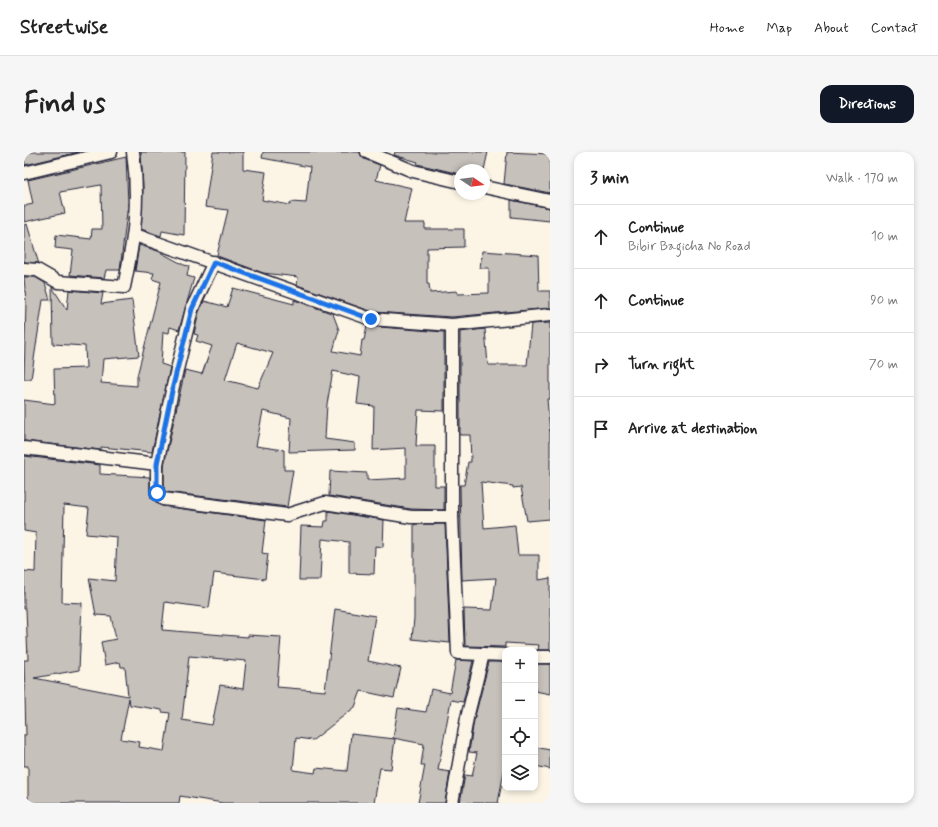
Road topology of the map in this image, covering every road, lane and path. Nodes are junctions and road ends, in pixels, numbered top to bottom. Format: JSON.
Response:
{"nodes":[{"id":1,"x":111,"y":152,"type":"edge"},
{"id":2,"x":133,"y":152,"type":"edge"},
{"id":3,"x":367,"y":152,"type":"edge"},
{"id":4,"x":24,"y":173,"type":"edge"},
{"id":5,"x":454,"y":181,"type":"edge"},
{"id":6,"x":490,"y":188,"type":"edge"},
{"id":7,"x":550,"y":201,"type":"edge"},
{"id":8,"x":135,"y":235,"type":"junction"},
{"id":9,"x":214,"y":262,"type":"junction"},
{"id":10,"x":24,"y":269,"type":"edge"},
{"id":11,"x":550,"y":315,"type":"edge"},
{"id":12,"x":452,"y":326,"type":"junction"},
{"id":13,"x":24,"y":448,"type":"edge"},
{"id":14,"x":157,"y":464,"type":"junction"},
{"id":15,"x":452,"y":517,"type":"junction"},
{"id":16,"x":483,"y":654,"type":"junction"},
{"id":17,"x":502,"y":655,"type":"edge"},
{"id":18,"x":538,"y":657,"type":"edge"},
{"id":19,"x":550,"y":657,"type":"edge"},
{"id":20,"x":452,"y":803,"type":"edge"}],
"edges":[{"from":1,"to":4,"type":"street"},
{"from":2,"to":8,"type":"street"},
{"from":3,"to":5,"type":"street"},
{"from":6,"to":7,"type":"street"},
{"from":8,"to":9,"type":"street"},
{"from":8,"to":10,"type":"street"},
{"from":9,"to":12,"type":"street"},
{"from":9,"to":14,"type":"street"},
{"from":11,"to":12,"type":"street"},
{"from":12,"to":15,"type":"street"},
{"from":13,"to":14,"type":"street"},
{"from":14,"to":15,"type":"street"},
{"from":15,"to":16,"type":"street"},
{"from":16,"to":17,"type":"street"},
{"from":16,"to":20,"type":"street"},
{"from":18,"to":19,"type":"street"}]}
